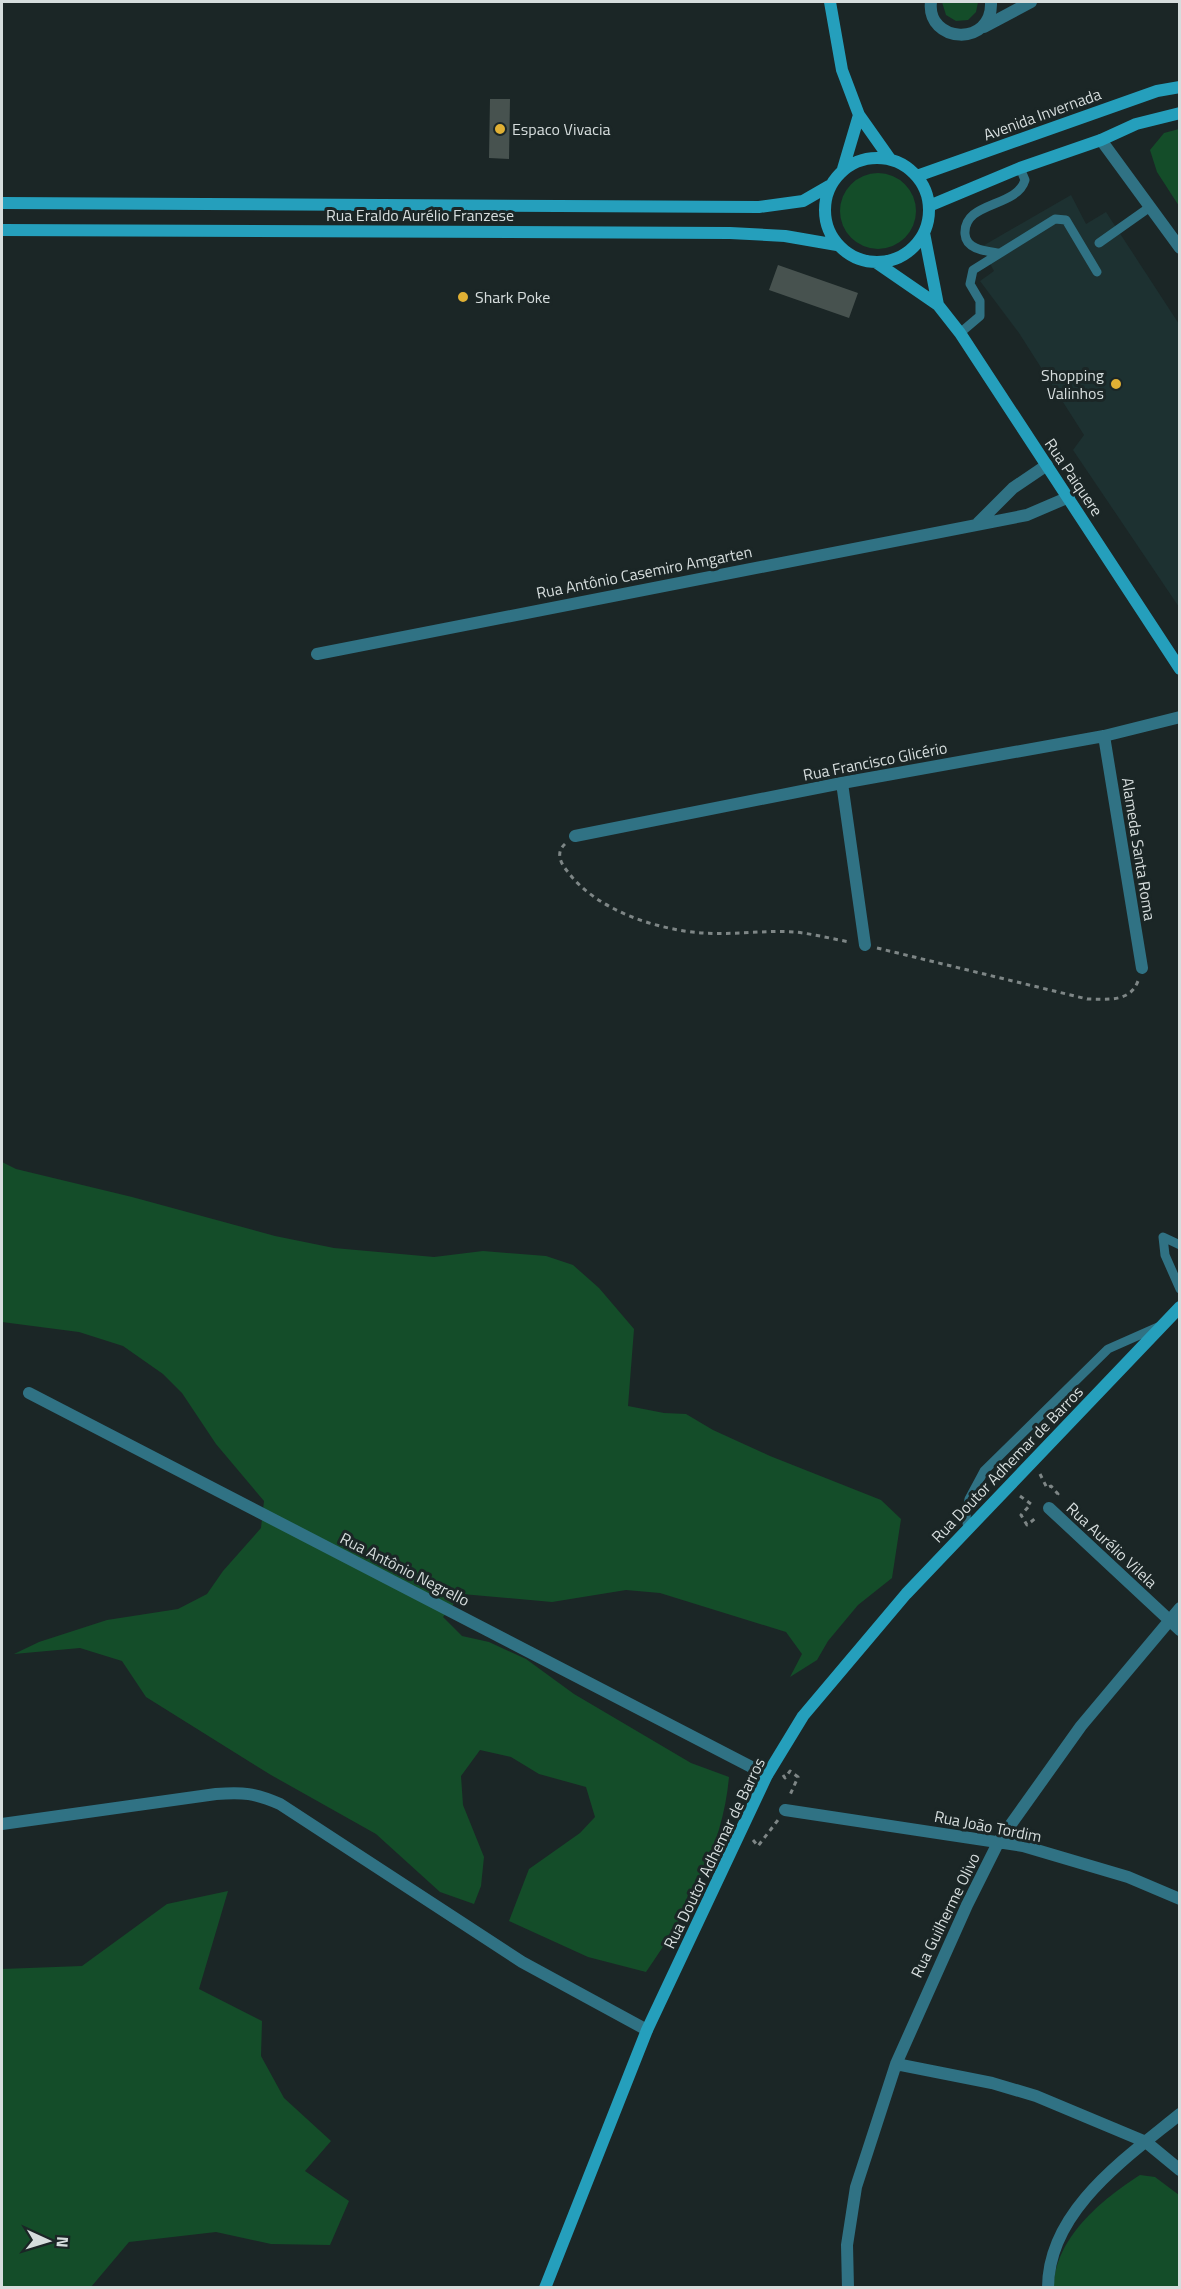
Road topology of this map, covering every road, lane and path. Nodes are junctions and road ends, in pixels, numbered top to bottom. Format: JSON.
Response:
{"nodes":[{"id":1,"x":830,"y":2,"type":"edge"},
{"id":2,"x":931,"y":2,"type":"edge"},
{"id":3,"x":991,"y":2,"type":"edge"},
{"id":4,"x":1032,"y":2,"type":"edge"},
{"id":5,"x":977,"y":31,"type":"junction"},
{"id":6,"x":1179,"y":87,"type":"edge"},
{"id":7,"x":1179,"y":113,"type":"edge"},
{"id":8,"x":859,"y":115,"type":"junction"},
{"id":9,"x":1101,"y":140,"type":"junction"},
{"id":10,"x":890,"y":159,"type":"junction"},
{"id":11,"x":1020,"y":168,"type":"junction"},
{"id":12,"x":843,"y":169,"type":"junction"},
{"id":13,"x":917,"y":176,"type":"junction"},
{"id":14,"x":830,"y":186,"type":"junction"},
{"id":15,"x":2,"y":203,"type":"edge"},
{"id":16,"x":929,"y":207,"type":"junction"},
{"id":17,"x":1150,"y":207,"type":"junction"},
{"id":18,"x":2,"y":230,"type":"edge"},
{"id":19,"x":924,"y":233,"type":"junction"},
{"id":20,"x":1099,"y":243,"type":"dead end"},
{"id":21,"x":837,"y":245,"type":"junction"},
{"id":22,"x":1179,"y":248,"type":"edge"},
{"id":23,"x":999,"y":253,"type":"junction"},
{"id":24,"x":877,"y":263,"type":"junction"},
{"id":25,"x":1097,"y":272,"type":"dead end"},
{"id":26,"x":939,"y":305,"type":"junction"},
{"id":27,"x":960,"y":333,"type":"junction"},
{"id":28,"x":1047,"y":465,"type":"junction"},
{"id":29,"x":1069,"y":497,"type":"junction"},
{"id":30,"x":978,"y":523,"type":"junction"},
{"id":31,"x":317,"y":654,"type":"dead end"},
{"id":32,"x":1179,"y":669,"type":"edge"},
{"id":33,"x":1179,"y":717,"type":"edge"},
{"id":34,"x":1104,"y":735,"type":"junction"},
{"id":35,"x":842,"y":783,"type":"junction"},
{"id":36,"x":575,"y":836,"type":"joint"},
{"id":37,"x":865,"y":945,"type":"junction"},
{"id":38,"x":1142,"y":968,"type":"joint"},
{"id":39,"x":1179,"y":1245,"type":"edge"},
{"id":40,"x":1179,"y":1289,"type":"edge"},
{"id":41,"x":1179,"y":1307,"type":"edge"},
{"id":42,"x":1162,"y":1325,"type":"junction"},
{"id":43,"x":29,"y":1393,"type":"dead end"},
{"id":44,"x":1033,"y":1462,"type":"junction"},
{"id":45,"x":1008,"y":1488,"type":"junction"},
{"id":46,"x":1049,"y":1508,"type":"junction"},
{"id":47,"x":968,"y":1529,"type":"junction"},
{"id":48,"x":1179,"y":1608,"type":"edge"},
{"id":49,"x":1168,"y":1620,"type":"junction"},
{"id":50,"x":1179,"y":1630,"type":"edge"},
{"id":51,"x":769,"y":1770,"type":"junction"},
{"id":52,"x":785,"y":1810,"type":"junction"},
{"id":53,"x":746,"y":1823,"type":"junction"},
{"id":54,"x":2,"y":1824,"type":"edge"},
{"id":55,"x":999,"y":1841,"type":"junction"},
{"id":56,"x":1179,"y":1899,"type":"edge"},
{"id":57,"x":647,"y":2030,"type":"junction"},
{"id":58,"x":896,"y":2064,"type":"junction"},
{"id":59,"x":1179,"y":2114,"type":"edge"},
{"id":60,"x":1146,"y":2142,"type":"junction"},
{"id":61,"x":1179,"y":2170,"type":"edge"},
{"id":62,"x":544,"y":2288,"type":"edge"},
{"id":63,"x":848,"y":2288,"type":"edge"},
{"id":64,"x":1048,"y":2288,"type":"edge"}],
"edges":[{"from":1,"to":8,"type":"main road"},
{"from":2,"to":5,"type":"street"},
{"from":3,"to":5,"type":"street"},
{"from":4,"to":5,"type":"street"},
{"from":6,"to":13,"type":"main road","name":"Avenida Invernada"},
{"from":7,"to":9,"type":"main road"},
{"from":8,"to":10,"type":"main road"},
{"from":8,"to":12,"type":"main road"},
{"from":9,"to":11,"type":"main road"},
{"from":9,"to":17,"type":"street"},
{"from":10,"to":12,"type":"main road"},
{"from":10,"to":13,"type":"main road"},
{"from":11,"to":16,"type":"main road"},
{"from":11,"to":23,"type":"lane"},
{"from":12,"to":14,"type":"main road"},
{"from":13,"to":16,"type":"main road"},
{"from":14,"to":15,"type":"main road","name":"Rua Eraldo Aurélio Franzese"},
{"from":14,"to":21,"type":"main road"},
{"from":16,"to":19,"type":"main road"},
{"from":17,"to":20,"type":"lane"},
{"from":17,"to":22,"type":"street"},
{"from":18,"to":21,"type":"main road","name":"Rua Eraldo Aurélio Franzese"},
{"from":19,"to":24,"type":"main road"},
{"from":19,"to":26,"type":"main road","name":"Rua Paiquere"},
{"from":21,"to":24,"type":"main road"},
{"from":23,"to":25,"type":"lane"},
{"from":23,"to":27,"type":"lane"},
{"from":24,"to":26,"type":"main road","name":"Rua Paiquere"},
{"from":26,"to":27,"type":"main road","name":"Rua Paiquere"},
{"from":27,"to":28,"type":"main road","name":"Rua Paiquere"},
{"from":28,"to":29,"type":"main road","name":"Rua Paiquere"},
{"from":28,"to":30,"type":"street"},
{"from":29,"to":30,"type":"street","name":"Rua Antônio Casemiro Amgarten"},
{"from":29,"to":32,"type":"main road","name":"Rua Paiquere"},
{"from":30,"to":31,"type":"street","name":"Rua Antônio Casemiro Amgarten"},
{"from":33,"to":34,"type":"street","name":"Rua Francisco Glicério"},
{"from":34,"to":35,"type":"street","name":"Rua Francisco Glicério"},
{"from":34,"to":38,"type":"street","name":"Alameda Santa Roma"},
{"from":35,"to":36,"type":"street","name":"Rua Francisco Glicério"},
{"from":35,"to":37,"type":"street"},
{"from":36,"to":37,"type":"path"},
{"from":37,"to":38,"type":"path"},
{"from":39,"to":40,"type":"lane"},
{"from":41,"to":42,"type":"main road","name":"Rua Doutor Adhemar de Barros"},
{"from":42,"to":44,"type":"main road","name":"Rua Doutor Adhemar de Barros"},
{"from":42,"to":47,"type":"lane"},
{"from":43,"to":51,"type":"street","name":"Rua Antônio Negrello"},
{"from":44,"to":45,"type":"main road","name":"Rua Doutor Adhemar de Barros"},
{"from":44,"to":46,"type":"path"},
{"from":45,"to":46,"type":"path"},
{"from":45,"to":47,"type":"main road","name":"Rua Doutor Adhemar de Barros"},
{"from":46,"to":49,"type":"street","name":"Rua Aurélio Vilela"},
{"from":47,"to":51,"type":"main road","name":"Rua Doutor Adhemar de Barros"},
{"from":48,"to":49,"type":"street","name":"Rua Guilherme Olivo"},
{"from":49,"to":50,"type":"street","name":"Rua Aurélio Vilela"},
{"from":49,"to":55,"type":"street","name":"Rua Guilherme Olivo"},
{"from":51,"to":52,"type":"path"},
{"from":51,"to":53,"type":"main road","name":"Rua Doutor Adhemar de Barros"},
{"from":52,"to":53,"type":"path"},
{"from":52,"to":55,"type":"street","name":"Rua João Tordim"},
{"from":53,"to":57,"type":"main road","name":"Rua Doutor Adhemar de Barros"},
{"from":54,"to":57,"type":"street"},
{"from":55,"to":56,"type":"street","name":"Rua João Tordim"},
{"from":55,"to":58,"type":"street","name":"Rua Guilherme Olivo"},
{"from":57,"to":62,"type":"main road","name":"Rua Doutor Adhemar de Barros"},
{"from":58,"to":60,"type":"street"},
{"from":58,"to":63,"type":"street","name":"Rua Guilherme Olivo"},
{"from":59,"to":60,"type":"street"},
{"from":60,"to":61,"type":"street"},
{"from":60,"to":64,"type":"street"}]}
